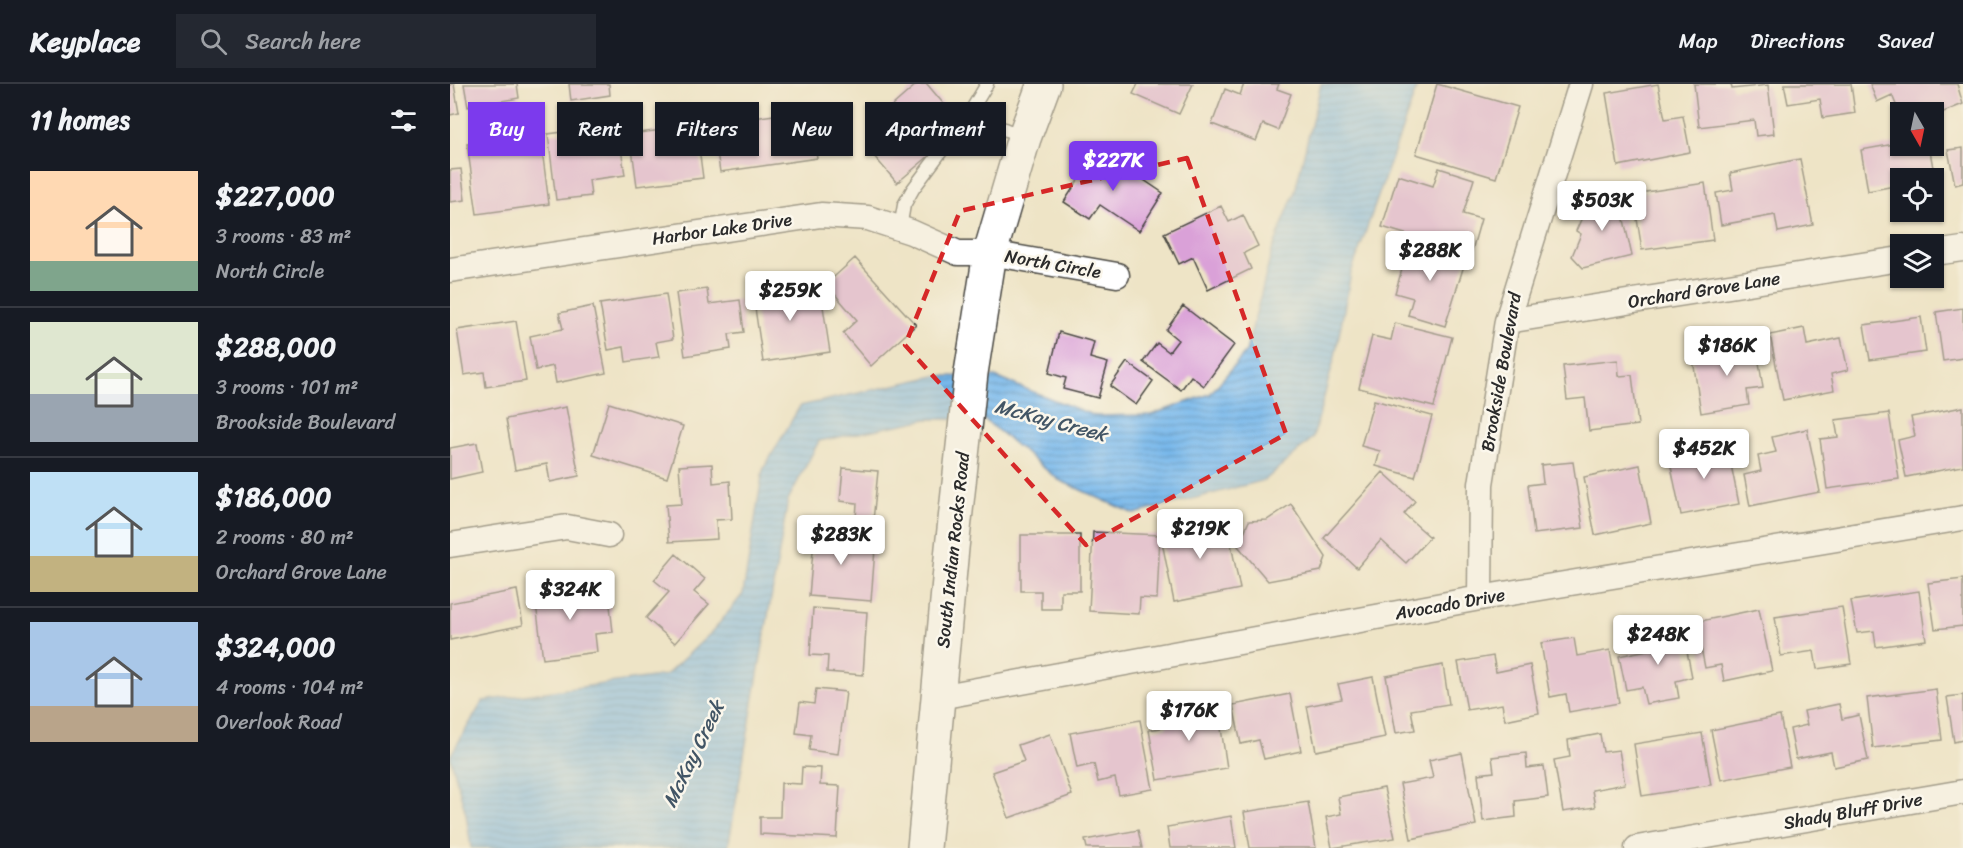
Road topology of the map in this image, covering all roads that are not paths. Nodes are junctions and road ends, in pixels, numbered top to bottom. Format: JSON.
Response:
{"nodes":[{"id":1,"x":987,"y":84,"type":"edge"},
{"id":2,"x":1044,"y":84,"type":"edge"},
{"id":3,"x":1581,"y":84,"type":"edge"},
{"id":4,"x":976,"y":102,"type":"edge"},
{"id":5,"x":1006,"y":130,"type":"edge"},
{"id":6,"x":1024,"y":138,"type":"junction"},
{"id":7,"x":938,"y":156,"type":"edge"},
{"id":8,"x":900,"y":228,"type":"junction"},
{"id":9,"x":1963,"y":249,"type":"edge"},
{"id":10,"x":1944,"y":252,"type":"edge"},
{"id":11,"x":990,"y":254,"type":"junction"},
{"id":12,"x":1890,"y":260,"type":"edge"},
{"id":13,"x":450,"y":270,"type":"edge"},
{"id":14,"x":1116,"y":275,"type":"dead end"},
{"id":15,"x":1507,"y":321,"type":"junction"},
{"id":16,"x":1963,"y":518,"type":"edge"},
{"id":17,"x":609,"y":535,"type":"dead end"},
{"id":18,"x":450,"y":545,"type":"edge"},
{"id":19,"x":1480,"y":598,"type":"junction"},
{"id":20,"x":939,"y":698,"type":"junction"},
{"id":21,"x":1963,"y":792,"type":"edge"},
{"id":22,"x":924,"y":848,"type":"edge"},
{"id":23,"x":1637,"y":848,"type":"edge"}],
"edges":[{"from":1,"to":4,"type":"lane"},
{"from":2,"to":6,"type":"street","name":"South Indian Rocks Road"},
{"from":3,"to":15,"type":"street","name":"Brookside Boulevard"},
{"from":5,"to":6,"type":"lane"},
{"from":6,"to":11,"type":"street","name":"South Indian Rocks Road"},
{"from":7,"to":8,"type":"lane"},
{"from":8,"to":11,"type":"street","name":"Harbor Lake Drive"},
{"from":8,"to":13,"type":"street","name":"Harbor Lake Drive"},
{"from":9,"to":10,"type":"street"},
{"from":11,"to":14,"type":"street","name":"North Circle"},
{"from":11,"to":20,"type":"street","name":"South Indian Rocks Road"},
{"from":12,"to":15,"type":"street","name":"Orchard Grove Lane"},
{"from":15,"to":19,"type":"street","name":"Brookside Boulevard"},
{"from":16,"to":19,"type":"street","name":"Avocado Drive"},
{"from":17,"to":18,"type":"street"},
{"from":19,"to":20,"type":"street","name":"Avocado Drive"},
{"from":20,"to":22,"type":"street","name":"South Indian Rocks Road"},
{"from":21,"to":23,"type":"street","name":"Shady Bluff Drive"}]}
